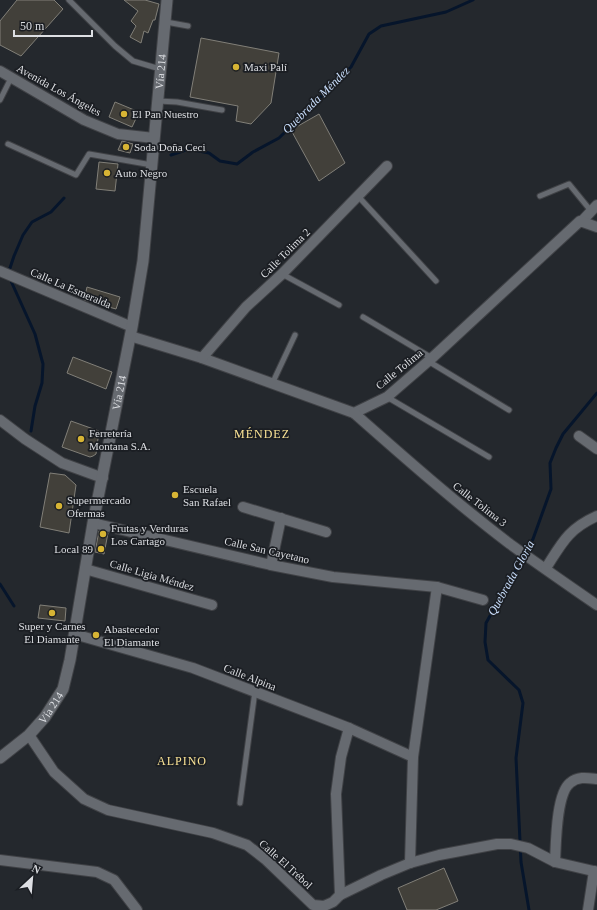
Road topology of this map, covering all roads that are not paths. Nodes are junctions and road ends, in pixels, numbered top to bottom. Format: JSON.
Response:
{"nodes":[{"id":1,"x":69,"y":0,"type":"edge"},
{"id":2,"x":167,"y":0,"type":"edge"},
{"id":3,"x":166,"y":22,"type":"junction"},
{"id":4,"x":188,"y":26,"type":"dead end"},
{"id":5,"x":161,"y":70,"type":"junction"},
{"id":6,"x":0,"y":71,"type":"edge"},
{"id":7,"x":11,"y":78,"type":"junction"},
{"id":8,"x":0,"y":100,"type":"edge"},
{"id":9,"x":158,"y":101,"type":"junction"},
{"id":10,"x":222,"y":110,"type":"dead end"},
{"id":11,"x":154,"y":138,"type":"junction"},
{"id":12,"x":8,"y":144,"type":"dead end"},
{"id":13,"x":152,"y":165,"type":"junction"},
{"id":14,"x":387,"y":166,"type":"dead end"},
{"id":15,"x":357,"y":195,"type":"junction"},
{"id":16,"x":540,"y":196,"type":"dead end"},
{"id":17,"x":594,"y":208,"type":"edge"},
{"id":18,"x":582,"y":220,"type":"junction"},
{"id":19,"x":597,"y":227,"type":"edge"},
{"id":20,"x":0,"y":271,"type":"edge"},
{"id":21,"x":282,"y":274,"type":"junction"},
{"id":22,"x":436,"y":281,"type":"dead end"},
{"id":23,"x":339,"y":305,"type":"dead end"},
{"id":24,"x":362,"y":317,"type":"dead end"},
{"id":25,"x":131,"y":331,"type":"junction"},
{"id":26,"x":295,"y":335,"type":"dead end"},
{"id":27,"x":202,"y":358,"type":"junction"},
{"id":28,"x":430,"y":360,"type":"junction"},
{"id":29,"x":272,"y":384,"type":"junction"},
{"id":30,"x":386,"y":397,"type":"junction"},
{"id":31,"x":509,"y":410,"type":"dead end"},
{"id":32,"x":354,"y":413,"type":"junction"},
{"id":33,"x":0,"y":420,"type":"edge"},
{"id":34,"x":579,"y":436,"type":"dead end"},
{"id":35,"x":597,"y":449,"type":"edge"},
{"id":36,"x":489,"y":457,"type":"dead end"},
{"id":37,"x":103,"y":478,"type":"junction"},
{"id":38,"x":243,"y":507,"type":"dead end"},
{"id":39,"x":597,"y":516,"type":"edge"},
{"id":40,"x":281,"y":518,"type":"junction"},
{"id":41,"x":93,"y":523,"type":"junction"},
{"id":42,"x":326,"y":532,"type":"dead end"},
{"id":43,"x":271,"y":565,"type":"junction"},
{"id":44,"x":546,"y":568,"type":"junction"},
{"id":45,"x":85,"y":569,"type":"junction"},
{"id":46,"x":437,"y":587,"type":"junction"},
{"id":47,"x":483,"y":600,"type":"dead end"},
{"id":48,"x":212,"y":604,"type":"dead end"},
{"id":49,"x":597,"y":605,"type":"edge"},
{"id":50,"x":74,"y":634,"type":"junction"},
{"id":51,"x":255,"y":692,"type":"junction"},
{"id":52,"x":349,"y":728,"type":"junction"},
{"id":53,"x":29,"y":735,"type":"junction"},
{"id":54,"x":413,"y":757,"type":"junction"},
{"id":55,"x":0,"y":758,"type":"edge"},
{"id":56,"x":597,"y":779,"type":"edge"},
{"id":57,"x":240,"y":803,"type":"dead end"},
{"id":58,"x":0,"y":860,"type":"edge"},
{"id":59,"x":555,"y":862,"type":"junction"},
{"id":60,"x":410,"y":863,"type":"junction"},
{"id":61,"x":596,"y":871,"type":"edge"},
{"id":62,"x":340,"y":895,"type":"junction"},
{"id":63,"x":314,"y":907,"type":"edge"},
{"id":64,"x":137,"y":910,"type":"edge"},
{"id":65,"x":588,"y":910,"type":"edge"}],
"edges":[{"from":1,"to":5,"type":"lane"},
{"from":2,"to":3,"type":"main road","name":"Vía 214"},
{"from":3,"to":4,"type":"lane"},
{"from":3,"to":5,"type":"main road","name":"Vía 214"},
{"from":5,"to":9,"type":"main road","name":"Vía 214"},
{"from":6,"to":7,"type":"street","name":"Avenida Los Ángeles"},
{"from":7,"to":8,"type":"lane"},
{"from":7,"to":11,"type":"street","name":"Avenida Los Ángeles"},
{"from":9,"to":10,"type":"lane"},
{"from":9,"to":11,"type":"main road","name":"Vía 214"},
{"from":11,"to":13,"type":"main road","name":"Vía 214"},
{"from":12,"to":13,"type":"lane"},
{"from":13,"to":25,"type":"main road","name":"Vía 214"},
{"from":14,"to":15,"type":"street","name":"Calle Tolima 2"},
{"from":15,"to":21,"type":"street","name":"Calle Tolima 2"},
{"from":15,"to":22,"type":"lane"},
{"from":16,"to":17,"type":"lane"},
{"from":17,"to":18,"type":"street","name":"Calle Tolima"},
{"from":18,"to":19,"type":"street"},
{"from":18,"to":28,"type":"street","name":"Calle Tolima"},
{"from":20,"to":25,"type":"street","name":"Calle La Esmeralda"},
{"from":21,"to":23,"type":"lane"},
{"from":21,"to":27,"type":"street","name":"Calle Tolima 2"},
{"from":24,"to":28,"type":"lane"},
{"from":25,"to":27,"type":"street"},
{"from":25,"to":37,"type":"main road","name":"Vía 214"},
{"from":26,"to":29,"type":"lane"},
{"from":27,"to":29,"type":"street"},
{"from":28,"to":30,"type":"street","name":"Calle Tolima"},
{"from":28,"to":31,"type":"lane"},
{"from":29,"to":32,"type":"street"},
{"from":30,"to":32,"type":"street","name":"Calle Tolima"},
{"from":30,"to":36,"type":"lane"},
{"from":32,"to":44,"type":"street","name":"Calle Tolima 3"},
{"from":33,"to":37,"type":"street"},
{"from":34,"to":35,"type":"street"},
{"from":37,"to":41,"type":"main road","name":"Vía 214"},
{"from":38,"to":40,"type":"street"},
{"from":39,"to":44,"type":"street"},
{"from":40,"to":42,"type":"street"},
{"from":40,"to":43,"type":"street"},
{"from":41,"to":43,"type":"street","name":"Calle San Cayetano"},
{"from":41,"to":45,"type":"main road","name":"Vía 214"},
{"from":43,"to":46,"type":"street","name":"Calle San Cayetano"},
{"from":44,"to":49,"type":"street","name":"Calle Tolima 3"},
{"from":45,"to":48,"type":"street","name":"Calle Ligia Méndez"},
{"from":45,"to":50,"type":"main road","name":"Vía 214"},
{"from":46,"to":47,"type":"street","name":"Calle San Cayetano"},
{"from":46,"to":54,"type":"street"},
{"from":50,"to":51,"type":"street","name":"Calle Alpina"},
{"from":50,"to":53,"type":"main road","name":"Vía 214"},
{"from":51,"to":52,"type":"street","name":"Calle Alpina"},
{"from":51,"to":57,"type":"lane"},
{"from":52,"to":54,"type":"street","name":"Calle Alpina"},
{"from":52,"to":62,"type":"street"},
{"from":53,"to":55,"type":"main road","name":"Vía 214"},
{"from":53,"to":63,"type":"street","name":"Calle El Trébol"},
{"from":54,"to":60,"type":"street"},
{"from":56,"to":59,"type":"street"},
{"from":58,"to":64,"type":"street"},
{"from":59,"to":60,"type":"street","name":"Calle El Trébol"},
{"from":59,"to":61,"type":"street","name":"Calle El Trébol"},
{"from":60,"to":62,"type":"street","name":"Calle El Trébol"},
{"from":61,"to":65,"type":"street"},
{"from":62,"to":63,"type":"street","name":"Calle El Trébol"}]}
